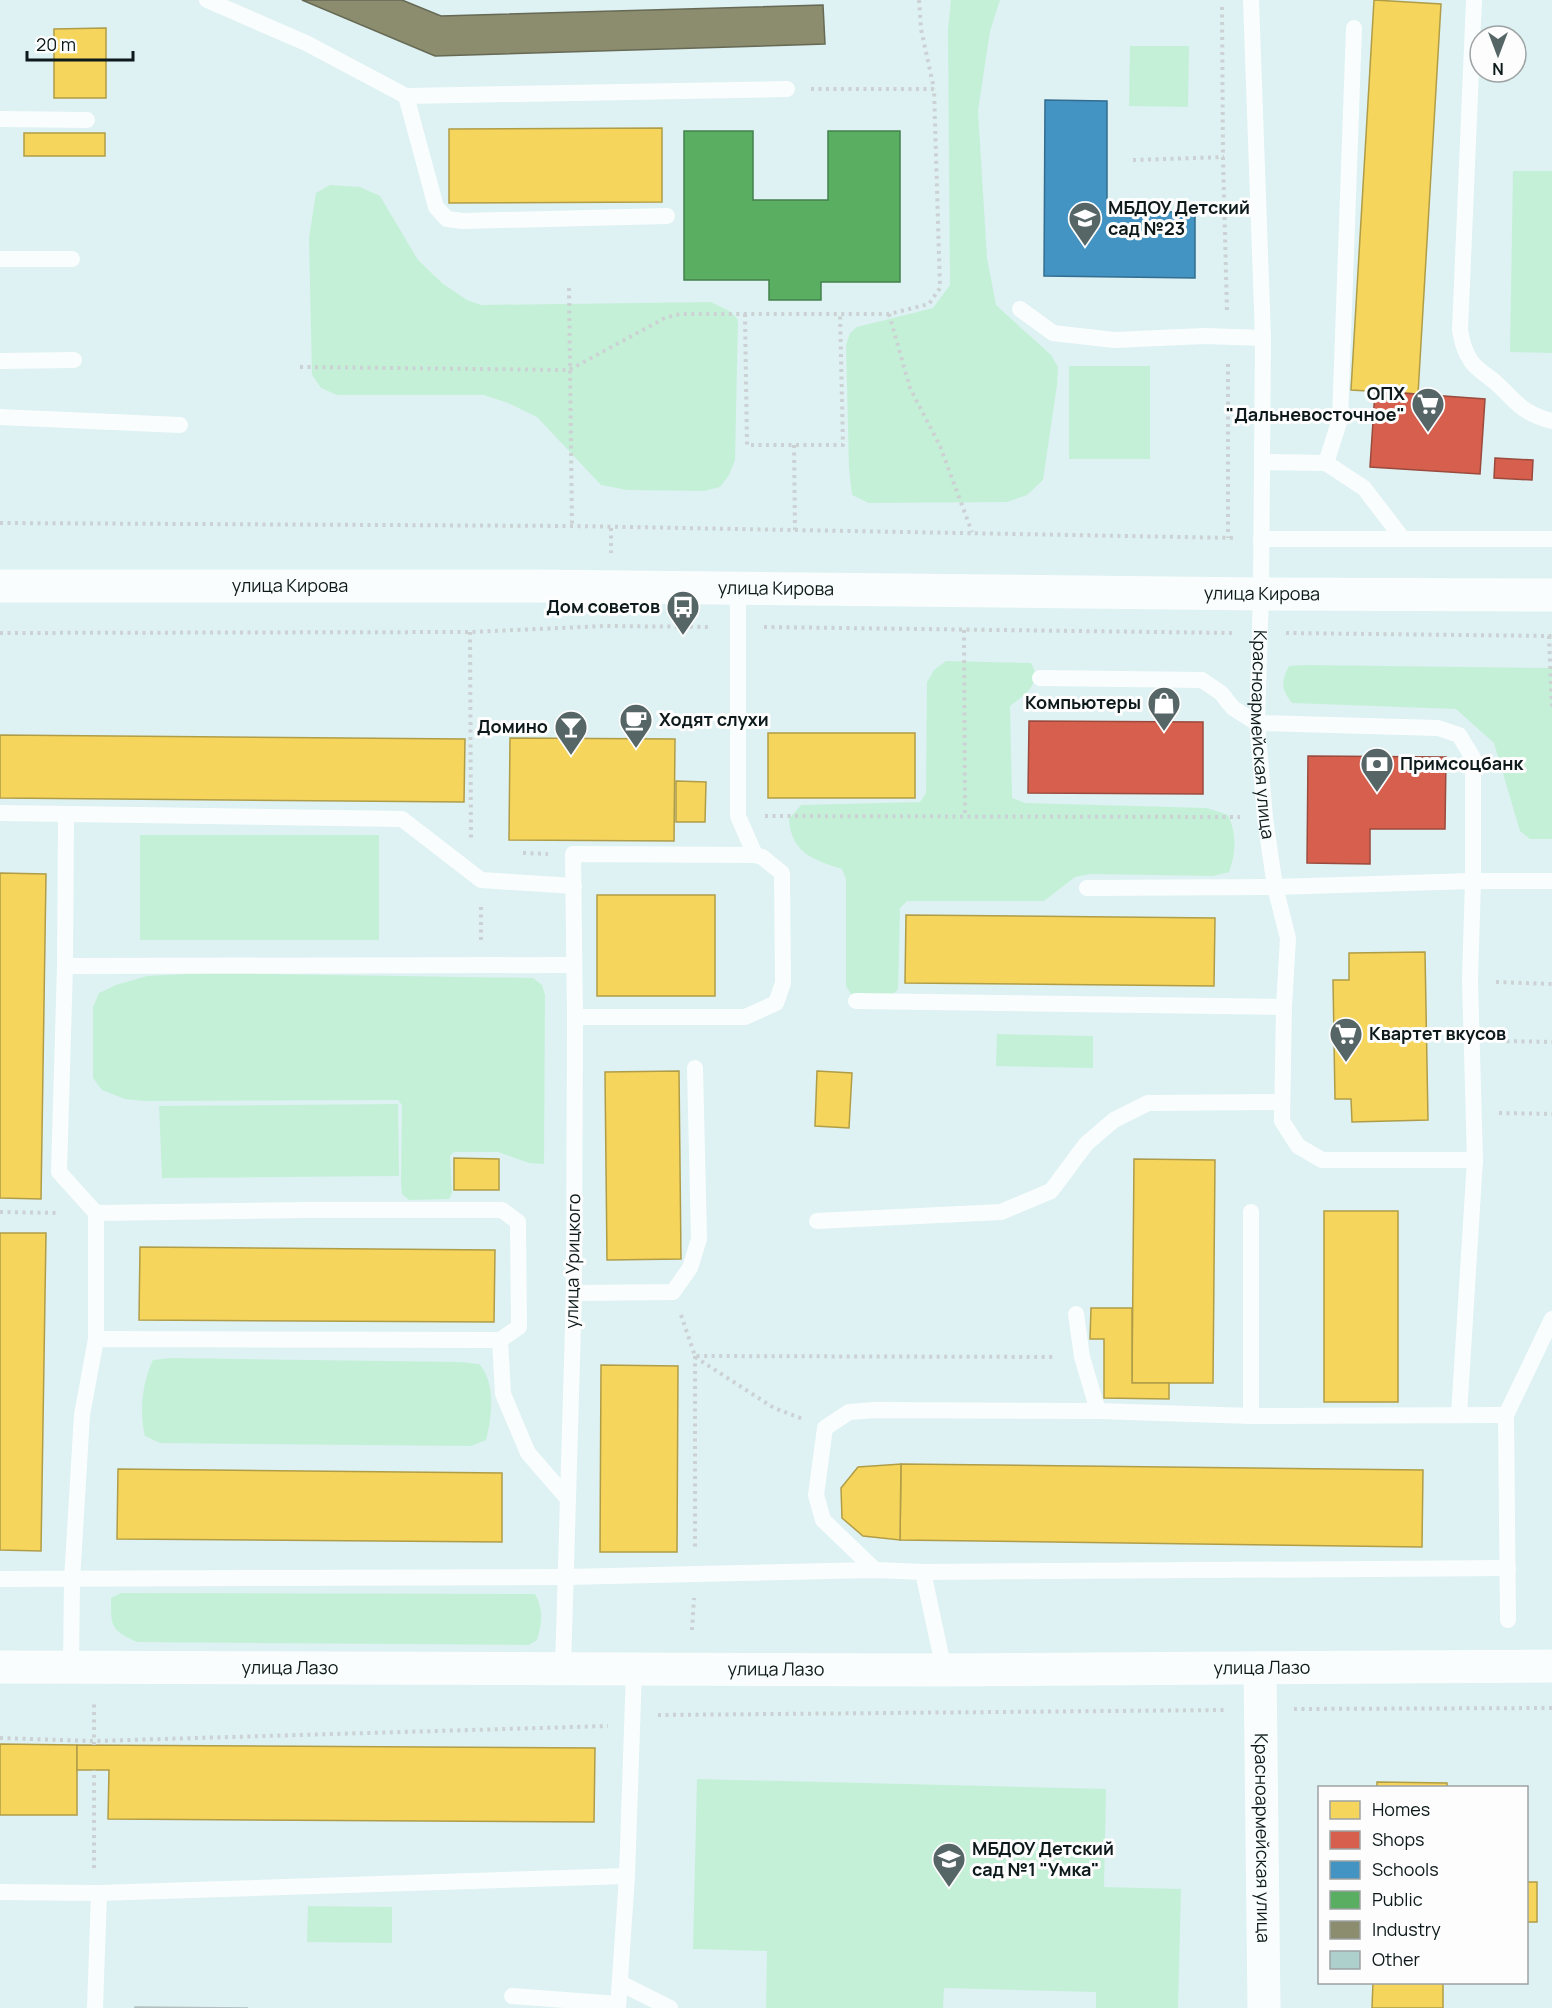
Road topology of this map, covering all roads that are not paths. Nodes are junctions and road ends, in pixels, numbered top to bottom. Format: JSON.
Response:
{"nodes":[{"id":1,"x":207,"y":0,"type":"edge"},
{"id":2,"x":1251,"y":0,"type":"edge"},
{"id":3,"x":1474,"y":0,"type":"edge"},
{"id":4,"x":1354,"y":28,"type":"dead end"},
{"id":5,"x":787,"y":89,"type":"road end"},
{"id":6,"x":406,"y":96,"type":"junction"},
{"id":7,"x":0,"y":119,"type":"edge"},
{"id":8,"x":87,"y":120,"type":"dead end"},
{"id":9,"x":667,"y":216,"type":"dead end"},
{"id":10,"x":0,"y":259,"type":"edge"},
{"id":11,"x":72,"y":259,"type":"dead end"},
{"id":12,"x":1020,"y":309,"type":"dead end"},
{"id":13,"x":1263,"y":338,"type":"junction"},
{"id":14,"x":74,"y":360,"type":"dead end"},
{"id":15,"x":0,"y":361,"type":"edge"},
{"id":16,"x":0,"y":417,"type":"edge"},
{"id":17,"x":1552,"y":421,"type":"edge"},
{"id":18,"x":180,"y":425,"type":"dead end"},
{"id":19,"x":1262,"y":462,"type":"junction"},
{"id":20,"x":1326,"y":463,"type":"junction"},
{"id":21,"x":1261,"y":539,"type":"junction"},
{"id":22,"x":1403,"y":539,"type":"junction"},
{"id":23,"x":1552,"y":539,"type":"edge"},
{"id":24,"x":0,"y":586,"type":"edge"},
{"id":25,"x":738,"y":589,"type":"junction"},
{"id":26,"x":1261,"y":594,"type":"junction"},
{"id":27,"x":1552,"y":595,"type":"edge"},
{"id":28,"x":1040,"y":678,"type":"dead end"},
{"id":29,"x":1257,"y":723,"type":"junction"},
{"id":30,"x":0,"y":813,"type":"edge"},
{"id":31,"x":66,"y":814,"type":"junction"},
{"id":32,"x":755,"y":855,"type":"junction"},
{"id":33,"x":1552,"y":880,"type":"edge"},
{"id":34,"x":1473,"y":881,"type":"junction"},
{"id":35,"x":574,"y":886,"type":"junction"},
{"id":36,"x":1275,"y":887,"type":"junction"},
{"id":37,"x":1087,"y":888,"type":"dead end"},
{"id":38,"x":573,"y":965,"type":"junction"},
{"id":39,"x":65,"y":966,"type":"junction"},
{"id":40,"x":856,"y":1001,"type":"dead end"},
{"id":41,"x":1284,"y":1007,"type":"junction"},
{"id":42,"x":575,"y":1017,"type":"junction"},
{"id":43,"x":695,"y":1068,"type":"dead end"},
{"id":44,"x":1282,"y":1102,"type":"junction"},
{"id":45,"x":1475,"y":1160,"type":"junction"},
{"id":46,"x":1251,"y":1212,"type":"dead end"},
{"id":47,"x":96,"y":1213,"type":"junction"},
{"id":48,"x":818,"y":1221,"type":"dead end"},
{"id":49,"x":574,"y":1293,"type":"junction"},
{"id":50,"x":1076,"y":1314,"type":"dead end"},
{"id":51,"x":1552,"y":1319,"type":"edge"},
{"id":52,"x":96,"y":1339,"type":"junction"},
{"id":53,"x":500,"y":1340,"type":"junction"},
{"id":54,"x":1098,"y":1411,"type":"junction"},
{"id":55,"x":1459,"y":1414,"type":"junction"},
{"id":56,"x":1506,"y":1414,"type":"junction"},
{"id":57,"x":1251,"y":1416,"type":"junction"},
{"id":58,"x":567,"y":1498,"type":"junction"},
{"id":59,"x":1508,"y":1568,"type":"junction"},
{"id":60,"x":875,"y":1570,"type":"junction"},
{"id":61,"x":923,"y":1572,"type":"junction"},
{"id":62,"x":565,"y":1577,"type":"junction"},
{"id":63,"x":0,"y":1579,"type":"edge"},
{"id":64,"x":72,"y":1580,"type":"junction"},
{"id":65,"x":1509,"y":1620,"type":"dead end"},
{"id":66,"x":1552,"y":1666,"type":"edge"},
{"id":67,"x":0,"y":1667,"type":"edge"},
{"id":68,"x":71,"y":1668,"type":"junction"},
{"id":69,"x":563,"y":1668,"type":"junction"},
{"id":70,"x":1260,"y":1668,"type":"junction"},
{"id":71,"x":634,"y":1670,"type":"junction"},
{"id":72,"x":944,"y":1670,"type":"junction"},
{"id":73,"x":627,"y":1876,"type":"junction"},
{"id":74,"x":0,"y":1892,"type":"edge"},
{"id":75,"x":96,"y":1893,"type":"junction"},
{"id":76,"x":620,"y":1983,"type":"junction"},
{"id":77,"x":512,"y":1996,"type":"dead end"},
{"id":78,"x":618,"y":2006,"type":"edge"},
{"id":79,"x":94,"y":2008,"type":"edge"},
{"id":80,"x":670,"y":2008,"type":"edge"},
{"id":81,"x":1264,"y":2008,"type":"edge"}],
"edges":[{"from":1,"to":6,"type":"lane"},
{"from":2,"to":13,"type":"lane","name":"Красноармейская улица"},
{"from":3,"to":17,"type":"lane"},
{"from":4,"to":20,"type":"lane"},
{"from":5,"to":6,"type":"lane"},
{"from":6,"to":9,"type":"lane"},
{"from":7,"to":8,"type":"lane"},
{"from":10,"to":11,"type":"lane"},
{"from":12,"to":13,"type":"lane"},
{"from":13,"to":19,"type":"lane","name":"Красноармейская улица"},
{"from":14,"to":15,"type":"lane"},
{"from":16,"to":18,"type":"lane"},
{"from":19,"to":20,"type":"lane"},
{"from":19,"to":21,"type":"lane","name":"Красноармейская улица"},
{"from":20,"to":22,"type":"lane"},
{"from":21,"to":22,"type":"lane"},
{"from":21,"to":26,"type":"lane","name":"Красноармейская улица"},
{"from":22,"to":23,"type":"lane"},
{"from":24,"to":25,"type":"main road","name":"улица Кирова"},
{"from":25,"to":26,"type":"main road","name":"улица Кирова"},
{"from":25,"to":32,"type":"lane"},
{"from":26,"to":27,"type":"main road","name":"улица Кирова"},
{"from":26,"to":29,"type":"lane","name":"Красноармейская улица"},
{"from":28,"to":29,"type":"lane"},
{"from":29,"to":34,"type":"lane"},
{"from":29,"to":36,"type":"lane","name":"Красноармейская улица"},
{"from":30,"to":31,"type":"lane"},
{"from":31,"to":35,"type":"lane"},
{"from":31,"to":39,"type":"lane"},
{"from":32,"to":35,"type":"lane","name":"улица Урицкого"},
{"from":32,"to":42,"type":"lane"},
{"from":33,"to":34,"type":"lane"},
{"from":34,"to":36,"type":"lane"},
{"from":34,"to":45,"type":"lane"},
{"from":35,"to":38,"type":"lane","name":"улица Урицкого"},
{"from":36,"to":37,"type":"lane"},
{"from":36,"to":41,"type":"lane","name":"Красноармейская улица"},
{"from":38,"to":39,"type":"lane"},
{"from":38,"to":42,"type":"lane","name":"улица Урицкого"},
{"from":39,"to":47,"type":"lane"},
{"from":40,"to":41,"type":"lane"},
{"from":41,"to":44,"type":"lane","name":"Красноармейская улица"},
{"from":42,"to":49,"type":"lane","name":"улица Урицкого"},
{"from":43,"to":49,"type":"lane"},
{"from":44,"to":45,"type":"lane","name":"Красноармейская улица"},
{"from":44,"to":48,"type":"lane"},
{"from":45,"to":55,"type":"lane"},
{"from":46,"to":57,"type":"lane"},
{"from":47,"to":52,"type":"lane"},
{"from":47,"to":53,"type":"lane"},
{"from":49,"to":58,"type":"lane","name":"улица Урицкого"},
{"from":50,"to":54,"type":"lane"},
{"from":51,"to":56,"type":"lane"},
{"from":52,"to":53,"type":"lane"},
{"from":52,"to":64,"type":"lane"},
{"from":53,"to":58,"type":"lane"},
{"from":54,"to":57,"type":"lane"},
{"from":54,"to":60,"type":"lane"},
{"from":55,"to":56,"type":"lane"},
{"from":55,"to":57,"type":"lane"},
{"from":56,"to":59,"type":"lane"},
{"from":58,"to":62,"type":"lane","name":"улица Урицкого"},
{"from":59,"to":61,"type":"lane"},
{"from":59,"to":65,"type":"lane"},
{"from":60,"to":61,"type":"lane"},
{"from":60,"to":62,"type":"lane"},
{"from":61,"to":72,"type":"lane"},
{"from":62,"to":64,"type":"lane"},
{"from":62,"to":69,"type":"lane","name":"улица Урицкого"},
{"from":63,"to":64,"type":"lane"},
{"from":64,"to":68,"type":"lane"},
{"from":66,"to":70,"type":"main road","name":"улица Лазо"},
{"from":67,"to":68,"type":"main road","name":"улица Лазо"},
{"from":68,"to":69,"type":"main road","name":"улица Лазо"},
{"from":69,"to":71,"type":"main road","name":"улица Лазо"},
{"from":70,"to":72,"type":"main road","name":"улица Лазо"},
{"from":70,"to":81,"type":"main road","name":"Красноармейская улица"},
{"from":71,"to":72,"type":"main road","name":"улица Лазо"},
{"from":71,"to":73,"type":"lane"},
{"from":73,"to":75,"type":"lane"},
{"from":73,"to":76,"type":"lane"},
{"from":74,"to":75,"type":"lane"},
{"from":75,"to":79,"type":"lane"},
{"from":76,"to":78,"type":"lane"},
{"from":76,"to":80,"type":"lane"},
{"from":77,"to":78,"type":"lane"}]}
